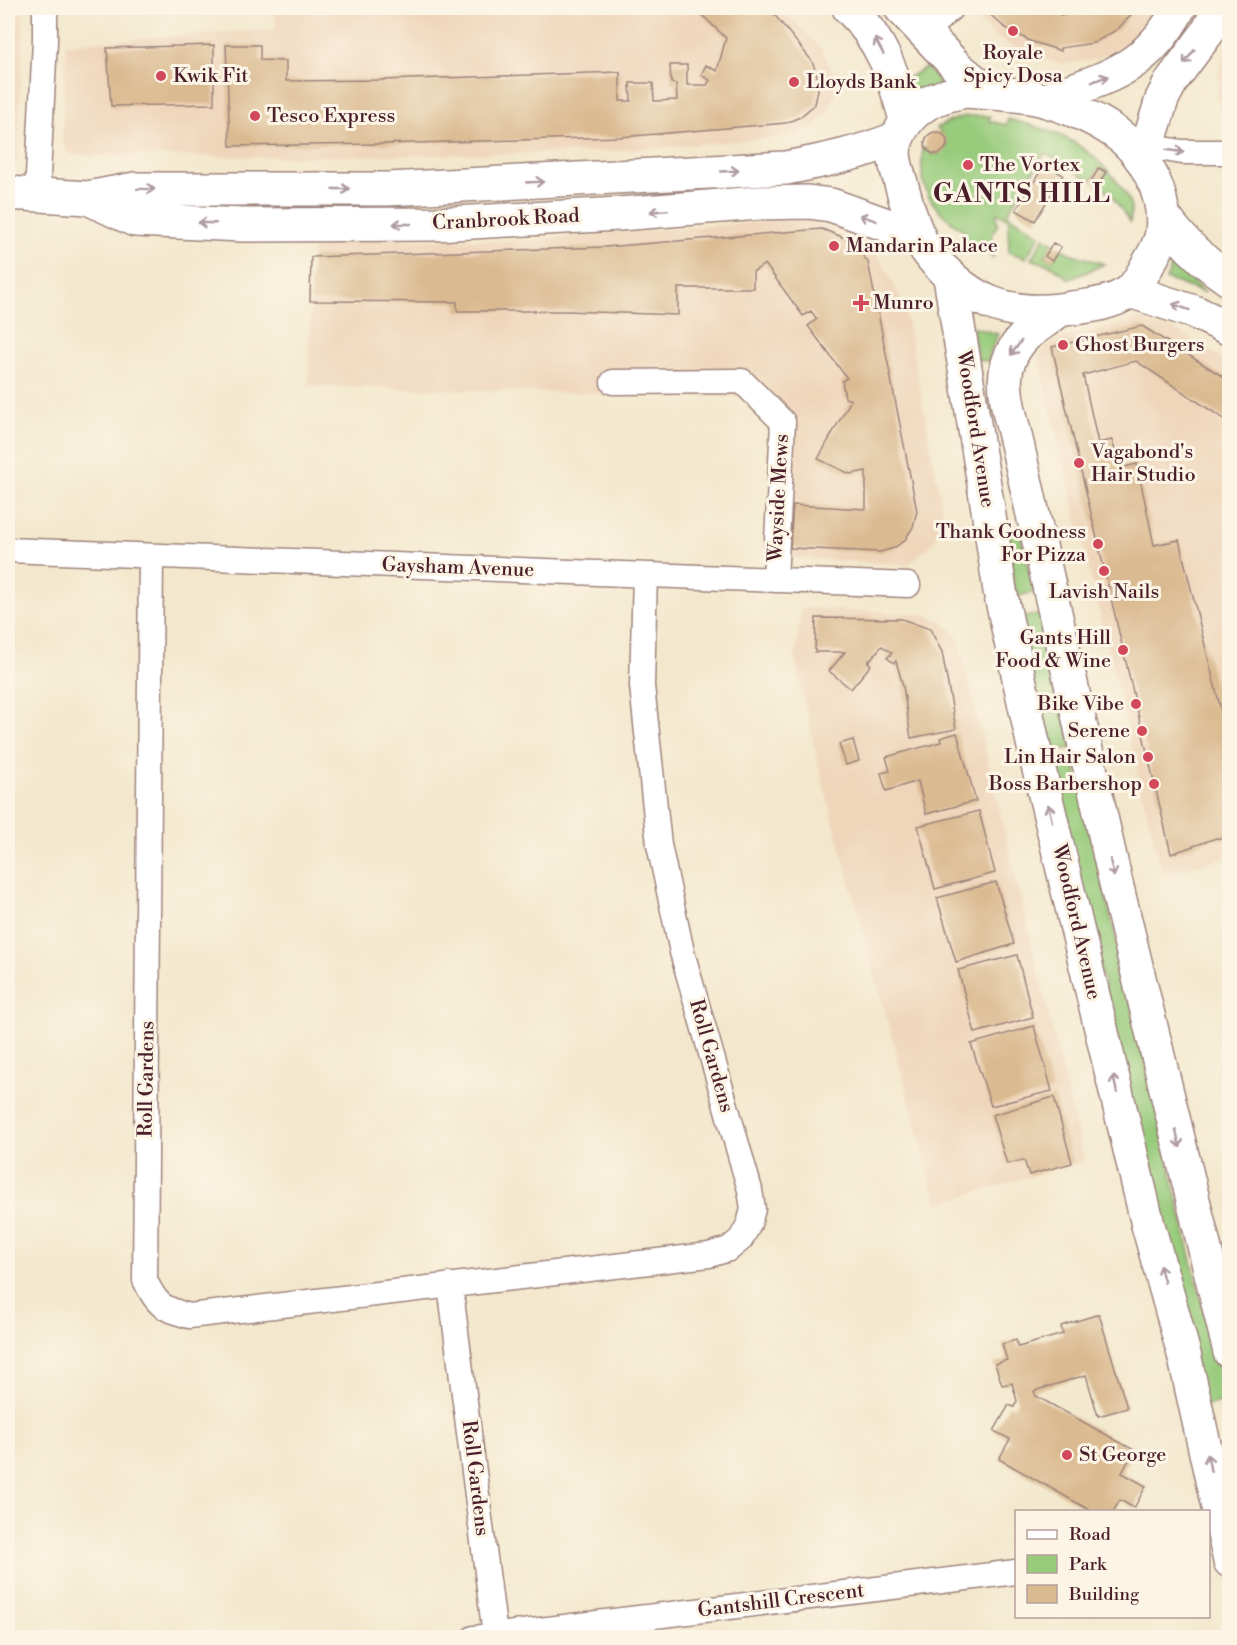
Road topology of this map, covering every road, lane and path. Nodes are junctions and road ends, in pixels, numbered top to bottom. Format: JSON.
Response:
{"nodes":[{"id":1,"x":45,"y":8,"type":"edge"},
{"id":2,"x":849,"y":8,"type":"edge"},
{"id":3,"x":901,"y":8,"type":"edge"},
{"id":4,"x":951,"y":8,"type":"edge"},
{"id":5,"x":1179,"y":8,"type":"edge"},
{"id":6,"x":1220,"y":8,"type":"edge"},
{"id":7,"x":924,"y":33,"type":"junction"},
{"id":8,"x":989,"y":93,"type":"junction"},
{"id":9,"x":1046,"y":100,"type":"junction"},
{"id":10,"x":902,"y":129,"type":"junction"},
{"id":11,"x":1139,"y":150,"type":"junction"},
{"id":12,"x":1230,"y":152,"type":"edge"},
{"id":13,"x":22,"y":194,"type":"edge"},
{"id":14,"x":88,"y":198,"type":"junction"},
{"id":15,"x":1163,"y":215,"type":"junction"},
{"id":16,"x":921,"y":242,"type":"junction"},
{"id":17,"x":950,"y":277,"type":"junction"},
{"id":18,"x":1230,"y":280,"type":"edge"},
{"id":19,"x":1130,"y":291,"type":"junction"},
{"id":20,"x":1059,"y":310,"type":"junction"},
{"id":21,"x":1230,"y":329,"type":"edge"},
{"id":22,"x":613,"y":382,"type":"dead end"},
{"id":23,"x":8,"y":550,"type":"edge"},
{"id":24,"x":151,"y":556,"type":"junction"},
{"id":25,"x":645,"y":575,"type":"junction"},
{"id":26,"x":775,"y":580,"type":"junction"},
{"id":27,"x":908,"y":585,"type":"dead end"},
{"id":28,"x":450,"y":1285,"type":"junction"},
{"id":29,"x":1229,"y":1345,"type":"edge"},
{"id":30,"x":1221,"y":1553,"type":"edge"},
{"id":31,"x":1015,"y":1572,"type":"edge"},
{"id":32,"x":485,"y":1636,"type":"edge"}],
"edges":[{"from":1,"to":13,"type":"street"},
{"from":10,"to":2,"type":"main road","one_way":true},
{"from":3,"to":7,"type":"main road"},
{"from":4,"to":7,"type":"street"},
{"from":9,"to":5,"type":"main road","one_way":true},
{"from":6,"to":11,"type":"main road","one_way":true},
{"from":7,"to":8,"type":"main road"},
{"from":8,"to":9,"type":"main road","name":"Cranbrook Road"},
{"from":8,"to":10,"type":"main road","name":"Cranbrook Road"},
{"from":9,"to":11,"type":"main road"},
{"from":14,"to":10,"type":"main road","name":"Cranbrook Road","one_way":true},
{"from":10,"to":16,"type":"main road"},
{"from":11,"to":12,"type":"street","one_way":true},
{"from":11,"to":15,"type":"main road"},
{"from":13,"to":14,"type":"main road","name":"Cranbrook Road"},
{"from":16,"to":14,"type":"main road","name":"Cranbrook Road","one_way":true},
{"from":15,"to":18,"type":"main road"},
{"from":15,"to":19,"type":"main road"},
{"from":16,"to":17,"type":"main road"},
{"from":17,"to":20,"type":"main road"},
{"from":30,"to":17,"type":"main road","name":"Woodford Avenue","one_way":true},
{"from":19,"to":20,"type":"main road"},
{"from":21,"to":19,"type":"main road","one_way":true},
{"from":20,"to":29,"type":"main road","name":"Woodford Avenue","one_way":true},
{"from":22,"to":26,"type":"street","name":"Wayside Mews"},
{"from":23,"to":24,"type":"street","name":"Gaysham Avenue"},
{"from":24,"to":25,"type":"street","name":"Gaysham Avenue"},
{"from":24,"to":28,"type":"street","name":"Roll Gardens"},
{"from":25,"to":26,"type":"street","name":"Gaysham Avenue"},
{"from":25,"to":28,"type":"street","name":"Roll Gardens"},
{"from":26,"to":27,"type":"street","name":"Gaysham Avenue"},
{"from":28,"to":32,"type":"street","name":"Roll Gardens"},
{"from":31,"to":32,"type":"street","name":"Gantshill Crescent"}]}
